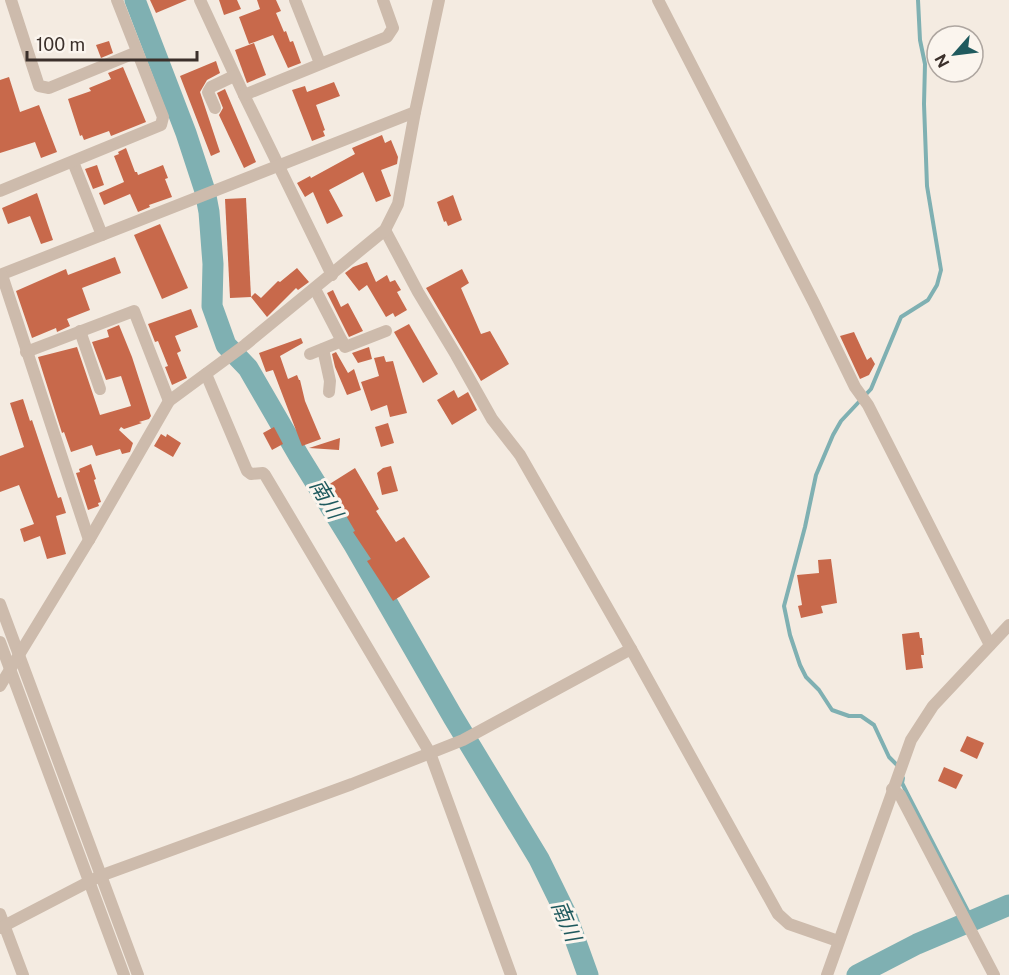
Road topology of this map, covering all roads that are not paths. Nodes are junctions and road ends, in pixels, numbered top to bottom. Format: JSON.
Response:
{"nodes":[{"id":1,"x":10,"y":0,"type":"edge"},
{"id":2,"x":117,"y":0,"type":"edge"},
{"id":3,"x":200,"y":0,"type":"edge"},
{"id":4,"x":295,"y":0,"type":"edge"},
{"id":5,"x":383,"y":0,"type":"edge"},
{"id":6,"x":439,"y":0,"type":"edge"},
{"id":7,"x":658,"y":0,"type":"edge"},
{"id":8,"x":137,"y":52,"type":"junction"},
{"id":9,"x":320,"y":63,"type":"junction"},
{"id":10,"x":234,"y":75,"type":"junction"},
{"id":11,"x":244,"y":94,"type":"junction"},
{"id":12,"x":214,"y":108,"type":"dead end"},
{"id":13,"x":415,"y":112,"type":"junction"},
{"id":14,"x":73,"y":162,"type":"junction"},
{"id":15,"x":279,"y":166,"type":"junction"},
{"id":16,"x":0,"y":191,"type":"edge"},
{"id":17,"x":385,"y":230,"type":"junction"},
{"id":18,"x":102,"y":235,"type":"junction"},
{"id":19,"x":1,"y":275,"type":"edge"},
{"id":20,"x":332,"y":275,"type":"junction"},
{"id":21,"x":315,"y":289,"type":"junction"},
{"id":22,"x":386,"y":331,"type":"dead end"},
{"id":23,"x":80,"y":332,"type":"junction"},
{"id":24,"x":342,"y":341,"type":"junction"},
{"id":25,"x":323,"y":349,"type":"junction"},
{"id":26,"x":26,"y":352,"type":"junction"},
{"id":27,"x":310,"y":354,"type":"dead end"},
{"id":28,"x":210,"y":370,"type":"junction"},
{"id":29,"x":100,"y":389,"type":"dead end"},
{"id":30,"x":329,"y":392,"type":"dead end"},
{"id":31,"x":168,"y":401,"type":"junction"},
{"id":32,"x":89,"y":540,"type":"junction"},
{"id":33,"x":0,"y":604,"type":"edge"},
{"id":34,"x":1009,"y":625,"type":"edge"},
{"id":35,"x":0,"y":642,"type":"edge"},
{"id":36,"x":990,"y":645,"type":"junction"},
{"id":37,"x":631,"y":649,"type":"junction"},
{"id":38,"x":18,"y":655,"type":"junction"},
{"id":39,"x":10,"y":669,"type":"junction"},
{"id":40,"x":0,"y":686,"type":"edge"},
{"id":41,"x":430,"y":753,"type":"junction"},
{"id":42,"x":892,"y":789,"type":"junction"},
{"id":43,"x":100,"y":876,"type":"junction"},
{"id":44,"x":88,"y":881,"type":"junction"},
{"id":45,"x":2,"y":923,"type":"edge"},
{"id":46,"x":838,"y":941,"type":"junction"},
{"id":47,"x":829,"y":969,"type":"edge"},
{"id":48,"x":23,"y":975,"type":"edge"},
{"id":49,"x":124,"y":975,"type":"edge"},
{"id":50,"x":138,"y":975,"type":"edge"},
{"id":51,"x":511,"y":975,"type":"edge"},
{"id":52,"x":994,"y":975,"type":"edge"}],
"edges":[{"from":1,"to":8,"type":"street"},
{"from":2,"to":8,"type":"street"},
{"from":3,"to":10,"type":"street"},
{"from":4,"to":9,"type":"street"},
{"from":5,"to":9,"type":"street"},
{"from":6,"to":13,"type":"street"},
{"from":7,"to":36,"type":"street"},
{"from":8,"to":14,"type":"street"},
{"from":9,"to":11,"type":"street"},
{"from":10,"to":11,"type":"street"},
{"from":10,"to":12,"type":"street"},
{"from":11,"to":15,"type":"street"},
{"from":13,"to":15,"type":"street"},
{"from":13,"to":17,"type":"street"},
{"from":14,"to":16,"type":"street"},
{"from":14,"to":18,"type":"street"},
{"from":15,"to":18,"type":"street"},
{"from":15,"to":20,"type":"street"},
{"from":17,"to":20,"type":"street"},
{"from":17,"to":37,"type":"street"},
{"from":18,"to":19,"type":"street"},
{"from":19,"to":26,"type":"street"},
{"from":20,"to":21,"type":"street"},
{"from":21,"to":24,"type":"street"},
{"from":21,"to":28,"type":"street"},
{"from":22,"to":24,"type":"street"},
{"from":23,"to":26,"type":"street"},
{"from":23,"to":29,"type":"street"},
{"from":23,"to":31,"type":"street"},
{"from":24,"to":25,"type":"street"},
{"from":25,"to":27,"type":"street"},
{"from":25,"to":30,"type":"street"},
{"from":26,"to":32,"type":"street"},
{"from":28,"to":31,"type":"street"},
{"from":28,"to":41,"type":"street"},
{"from":31,"to":32,"type":"street"},
{"from":32,"to":38,"type":"street"},
{"from":33,"to":38,"type":"street"},
{"from":34,"to":36,"type":"street"},
{"from":35,"to":39,"type":"street"},
{"from":36,"to":42,"type":"street"},
{"from":37,"to":41,"type":"street"},
{"from":37,"to":46,"type":"street"},
{"from":38,"to":39,"type":"street"},
{"from":38,"to":43,"type":"street"},
{"from":39,"to":40,"type":"street"},
{"from":39,"to":44,"type":"street"},
{"from":41,"to":43,"type":"street"},
{"from":41,"to":51,"type":"street"},
{"from":42,"to":46,"type":"street"},
{"from":42,"to":52,"type":"street"},
{"from":43,"to":44,"type":"street"},
{"from":43,"to":50,"type":"street"},
{"from":44,"to":45,"type":"street"},
{"from":44,"to":49,"type":"street"},
{"from":45,"to":48,"type":"street"},
{"from":46,"to":47,"type":"street"}]}
